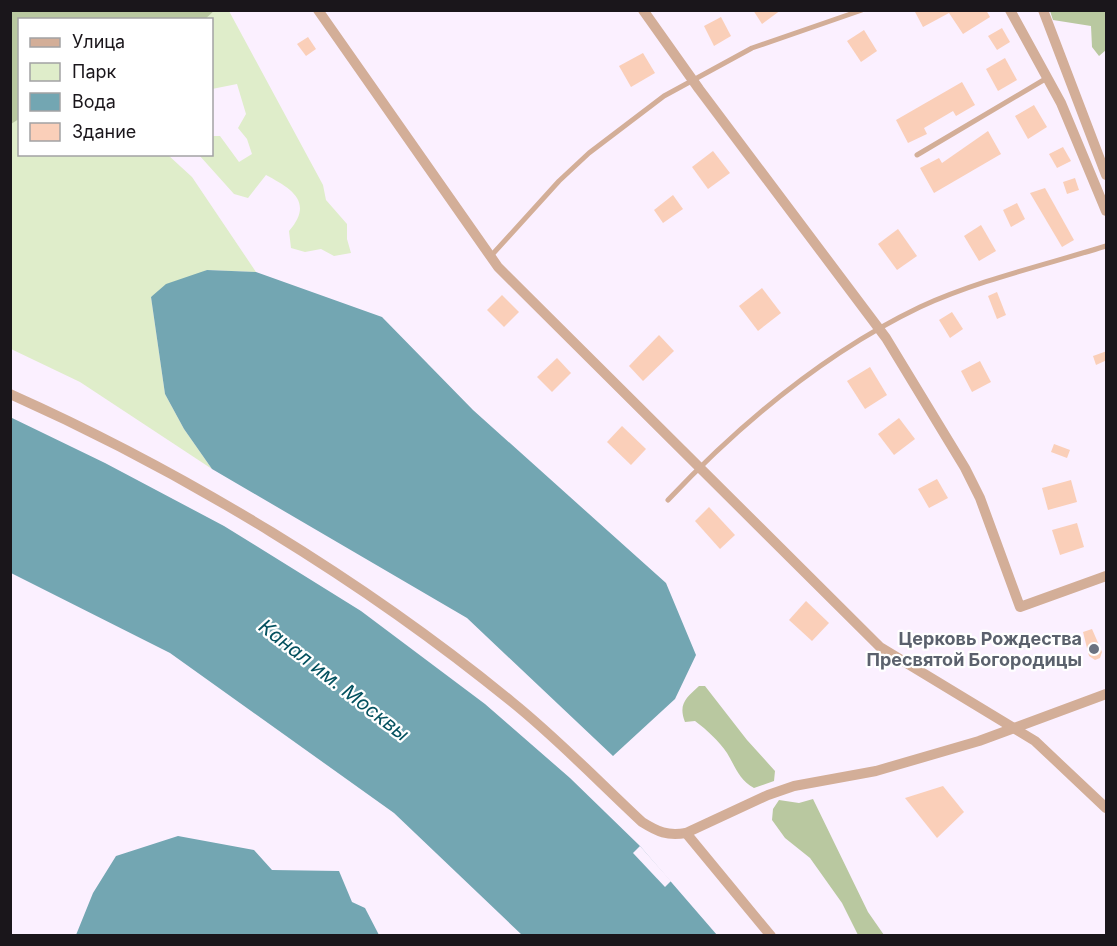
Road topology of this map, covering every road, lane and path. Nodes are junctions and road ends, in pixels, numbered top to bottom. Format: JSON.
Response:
{"nodes":[{"id":1,"x":318,"y":10,"type":"edge"},
{"id":2,"x":644,"y":10,"type":"edge"},
{"id":3,"x":862,"y":10,"type":"edge"},
{"id":4,"x":1010,"y":10,"type":"edge"},
{"id":5,"x":1043,"y":10,"type":"edge"},
{"id":6,"x":1047,"y":78,"type":"junction"},
{"id":7,"x":692,"y":80,"type":"junction"},
{"id":8,"x":917,"y":155,"type":"dead end"},
{"id":9,"x":1107,"y":175,"type":"edge"},
{"id":10,"x":1107,"y":212,"type":"edge"},
{"id":11,"x":1107,"y":246,"type":"edge"},
{"id":12,"x":490,"y":257,"type":"junction"},
{"id":13,"x":881,"y":330,"type":"junction"},
{"id":14,"x":10,"y":394,"type":"edge"},
{"id":15,"x":699,"y":468,"type":"junction"},
{"id":16,"x":668,"y":500,"type":"dead end"},
{"id":17,"x":1107,"y":576,"type":"edge"},
{"id":18,"x":1107,"y":694,"type":"edge"},
{"id":19,"x":1016,"y":729,"type":"junction"},
{"id":20,"x":1107,"y":808,"type":"edge"},
{"id":21,"x":686,"y":833,"type":"junction"},
{"id":22,"x":771,"y":936,"type":"edge"}],
"edges":[{"from":1,"to":12,"type":"street"},
{"from":2,"to":7,"type":"street"},
{"from":3,"to":7,"type":"lane"},
{"from":4,"to":6,"type":"street"},
{"from":5,"to":9,"type":"street"},
{"from":6,"to":8,"type":"lane"},
{"from":6,"to":10,"type":"street"},
{"from":7,"to":12,"type":"lane"},
{"from":7,"to":13,"type":"street"},
{"from":11,"to":13,"type":"lane"},
{"from":12,"to":15,"type":"street"},
{"from":13,"to":15,"type":"lane"},
{"from":13,"to":17,"type":"street"},
{"from":14,"to":21,"type":"street"},
{"from":15,"to":16,"type":"lane"},
{"from":15,"to":19,"type":"street"},
{"from":18,"to":19,"type":"street"},
{"from":19,"to":20,"type":"street"},
{"from":19,"to":21,"type":"street"},
{"from":21,"to":22,"type":"street"}]}
